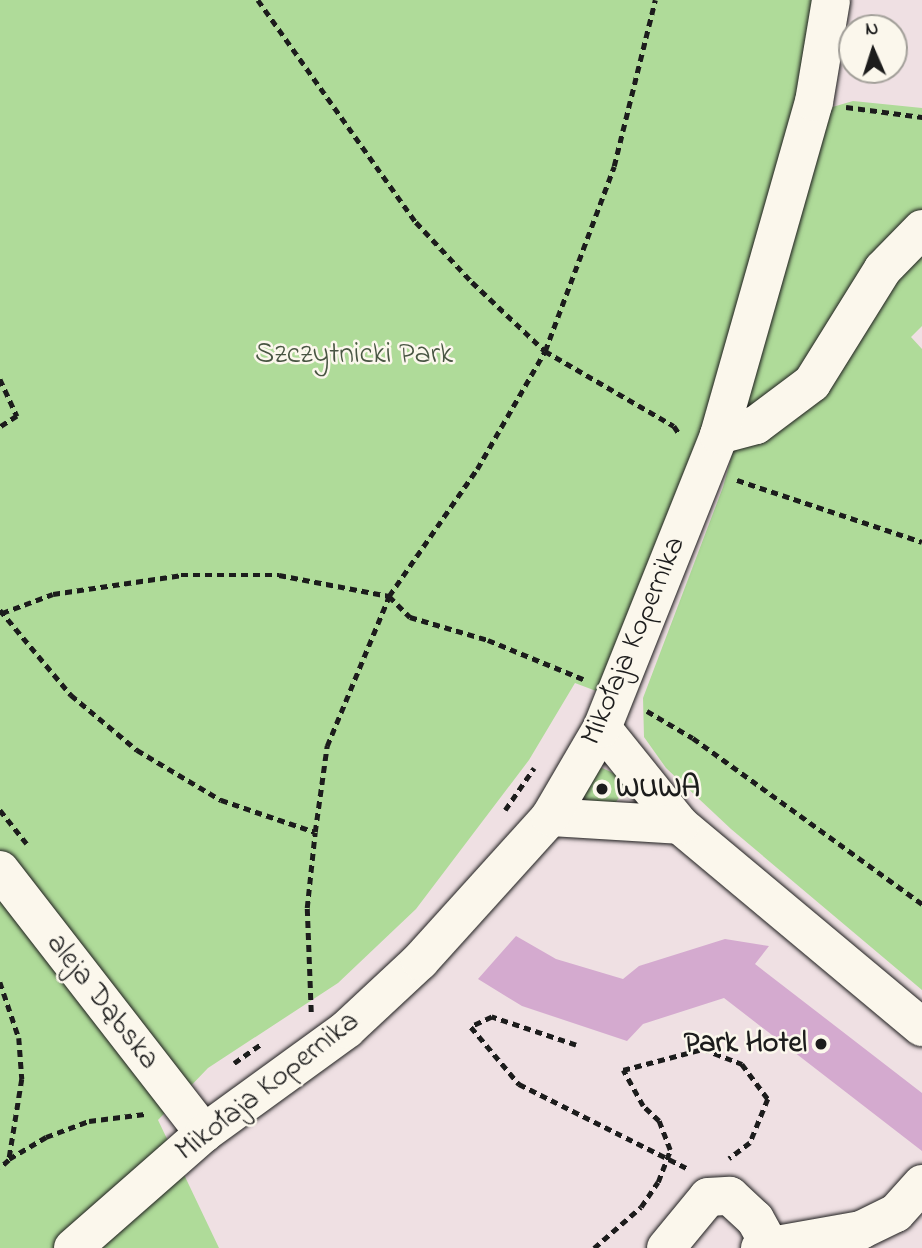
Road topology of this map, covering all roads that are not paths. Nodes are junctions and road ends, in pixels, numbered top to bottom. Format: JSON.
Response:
{"nodes":[{"id":1,"x":831,"y":0,"type":"edge"},
{"id":2,"x":922,"y":229,"type":"edge"},
{"id":3,"x":703,"y":443,"type":"junction"},
{"id":4,"x":602,"y":728,"type":"junction"},
{"id":5,"x":550,"y":817,"type":"junction"},
{"id":6,"x":680,"y":825,"type":"junction"},
{"id":7,"x":0,"y":870,"type":"edge"},
{"id":8,"x":922,"y":1027,"type":"edge"},
{"id":9,"x":195,"y":1121,"type":"junction"},
{"id":10,"x":922,"y":1184,"type":"edge"},
{"id":11,"x":861,"y":1239,"type":"edge"},
{"id":12,"x":765,"y":1246,"type":"edge"},
{"id":13,"x":73,"y":1248,"type":"edge"},
{"id":14,"x":666,"y":1248,"type":"edge"}],
"edges":[{"from":1,"to":3,"type":"street","name":"Mikołaja Kopernika"},
{"from":2,"to":3,"type":"street"},
{"from":3,"to":4,"type":"street","name":"Mikołaja Kopernika"},
{"from":4,"to":5,"type":"street","name":"Mikołaja Kopernika"},
{"from":4,"to":6,"type":"street"},
{"from":5,"to":6,"type":"street"},
{"from":5,"to":9,"type":"street","name":"Mikołaja Kopernika"},
{"from":6,"to":8,"type":"street"},
{"from":7,"to":9,"type":"street","name":"aleja Dąbska"},
{"from":9,"to":13,"type":"street","name":"Mikołaja Kopernika"},
{"from":10,"to":11,"type":"street"},
{"from":11,"to":12,"type":"street"},
{"from":12,"to":14,"type":"street"}]}
